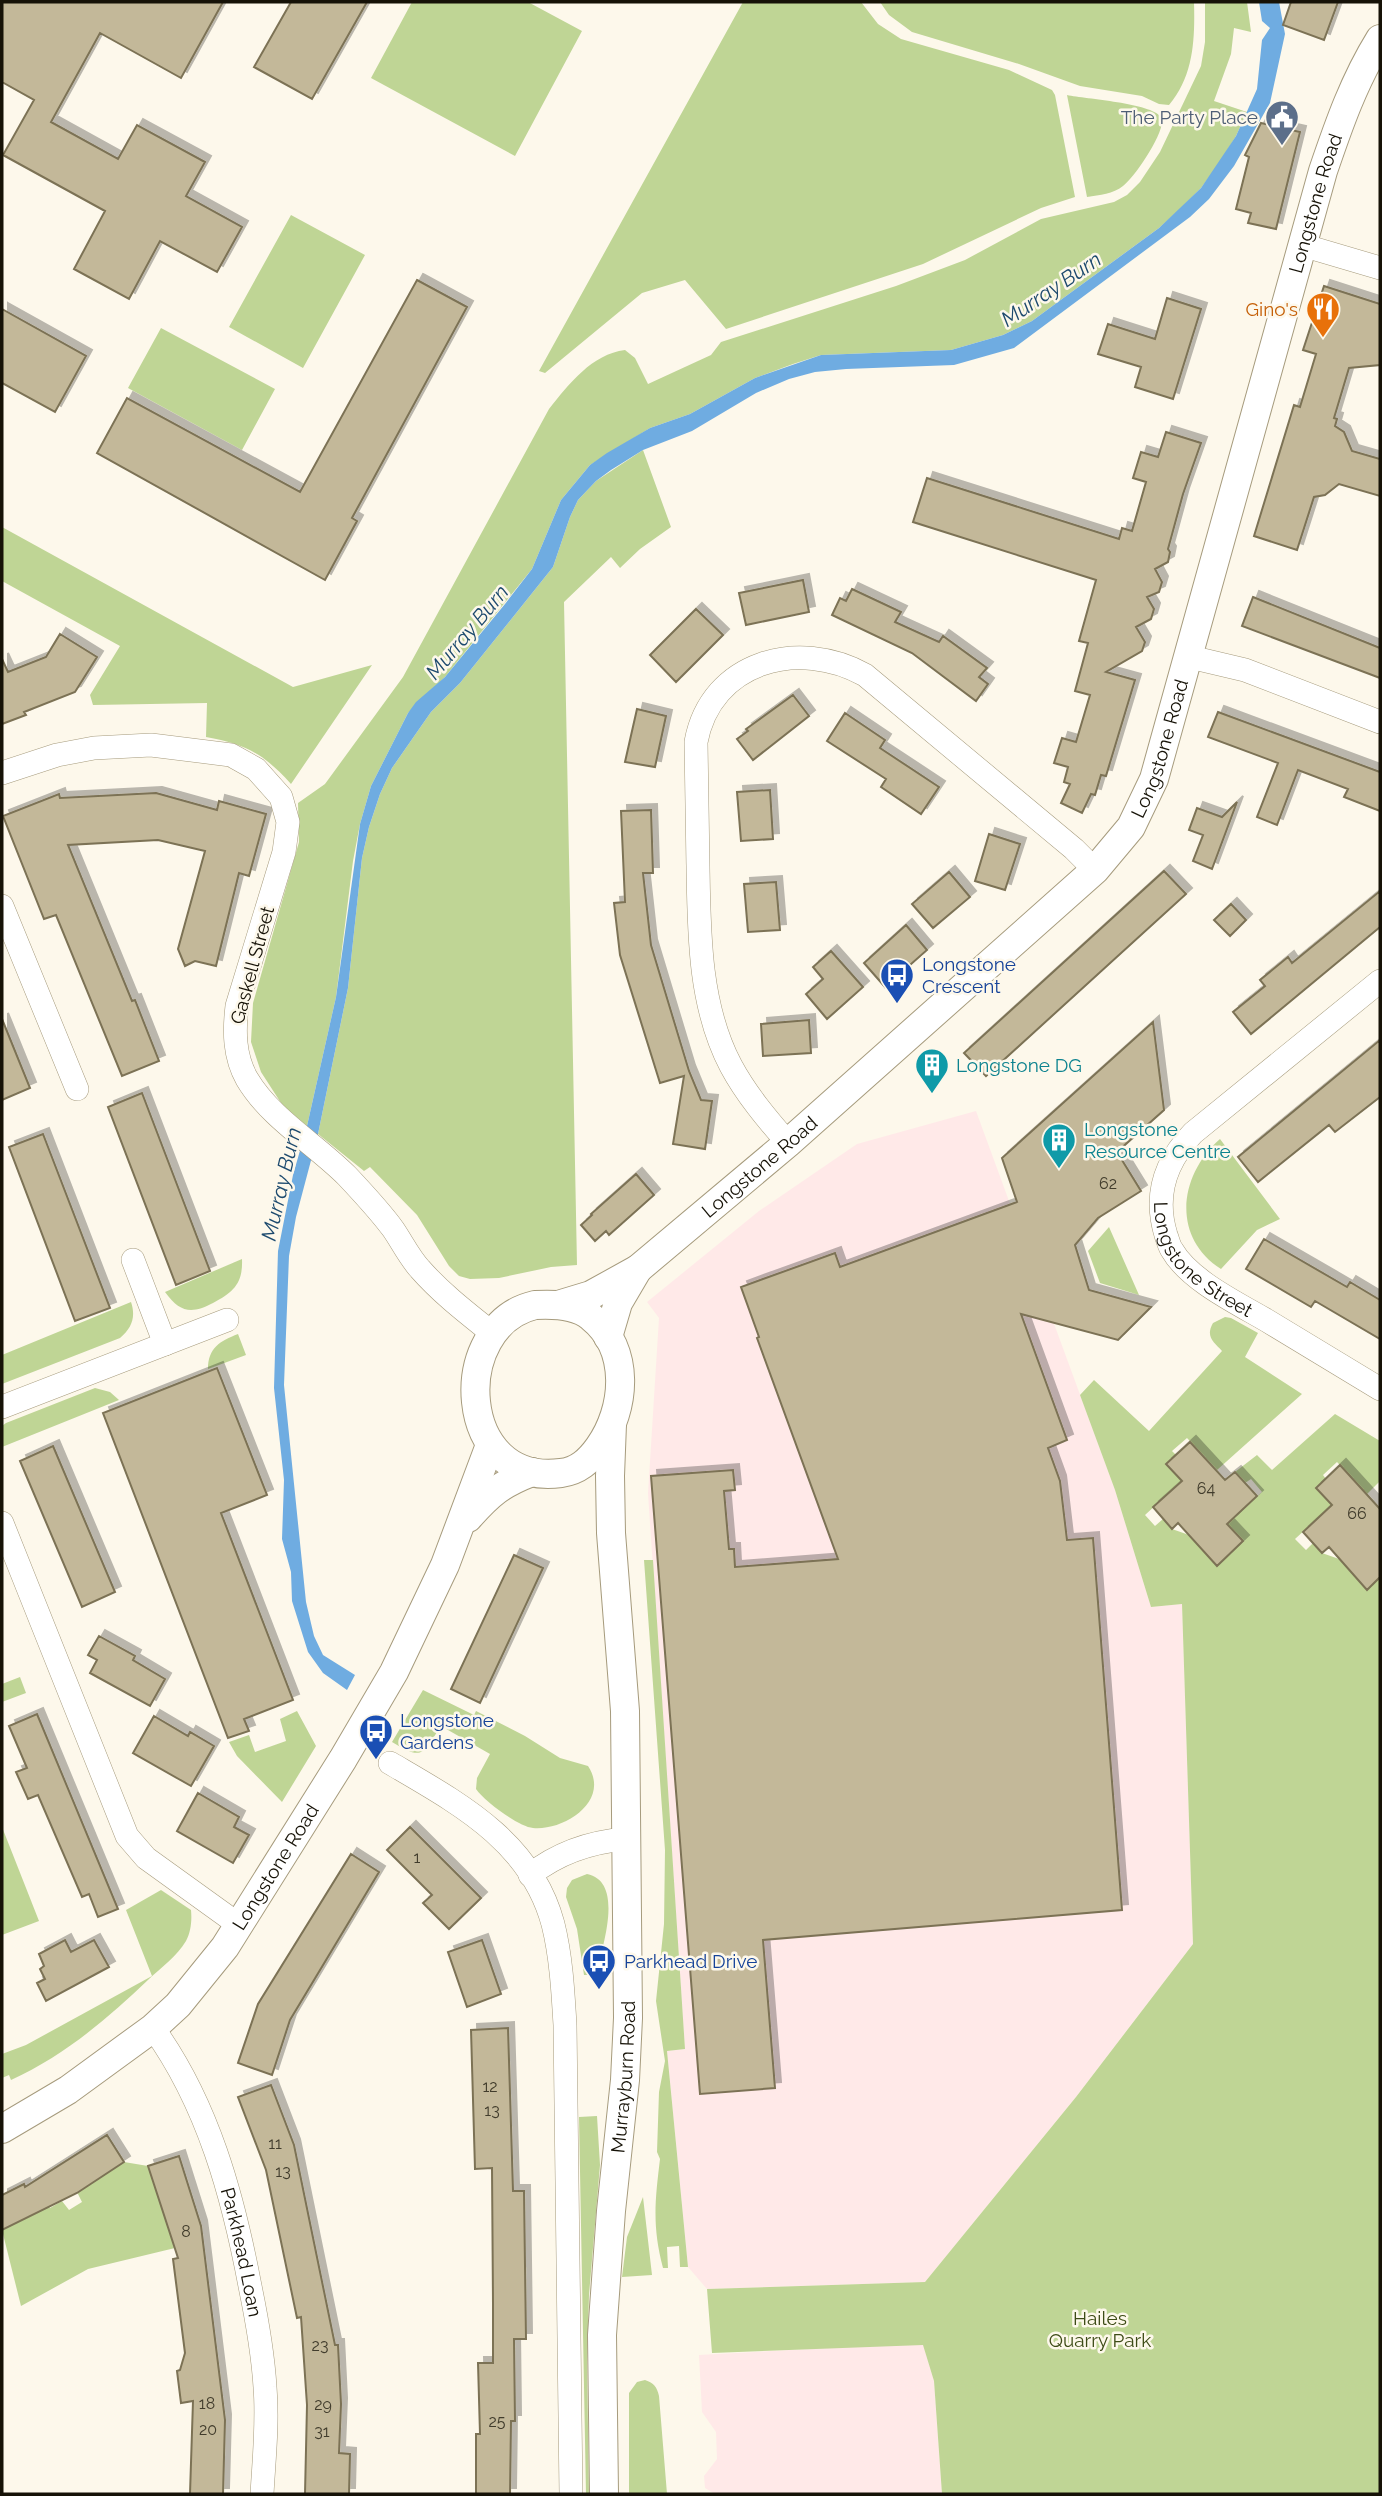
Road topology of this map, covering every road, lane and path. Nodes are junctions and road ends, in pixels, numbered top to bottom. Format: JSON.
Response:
{"nodes":[{"id":1,"x":1380,"y":39,"type":"edge"},
{"id":2,"x":1302,"y":245,"type":"junction"},
{"id":3,"x":1380,"y":268,"type":"edge"},
{"id":4,"x":1190,"y":657,"type":"junction"},
{"id":5,"x":1380,"y":722,"type":"edge"},
{"id":6,"x":2,"y":773,"type":"edge"},
{"id":7,"x":1095,"y":870,"type":"junction"},
{"id":8,"x":2,"y":906,"type":"edge"},
{"id":9,"x":1380,"y":981,"type":"edge"},
{"id":10,"x":77,"y":1089,"type":"dead end"},
{"id":11,"x":788,"y":1143,"type":"junction"},
{"id":12,"x":133,"y":1260,"type":"dead end"},
{"id":13,"x":638,"y":1269,"type":"junction"},
{"id":14,"x":558,"y":1306,"type":"junction"},
{"id":15,"x":227,"y":1320,"type":"dead end"},
{"id":16,"x":492,"y":1333,"type":"junction"},
{"id":17,"x":608,"y":1337,"type":"junction"},
{"id":18,"x":165,"y":1344,"type":"junction"},
{"id":19,"x":1380,"y":1389,"type":"edge"},
{"id":20,"x":2,"y":1407,"type":"edge"},
{"id":21,"x":612,"y":1424,"type":"junction"},
{"id":22,"x":490,"y":1445,"type":"junction"},
{"id":23,"x":576,"y":1469,"type":"junction"},
{"id":24,"x":532,"y":1472,"type":"junction"},
{"id":25,"x":2,"y":1523,"type":"edge"},
{"id":26,"x":460,"y":1528,"type":"junction"},
{"id":27,"x":611,"y":1532,"type":"junction"},
{"id":28,"x":390,"y":1763,"type":"dead end"},
{"id":29,"x":625,"y":1839,"type":"junction"},
{"id":30,"x":530,"y":1875,"type":"junction"},
{"id":31,"x":239,"y":1925,"type":"junction"},
{"id":32,"x":153,"y":2028,"type":"junction"},
{"id":33,"x":2,"y":2129,"type":"edge"},
{"id":34,"x":262,"y":2494,"type":"edge"},
{"id":35,"x":571,"y":2494,"type":"edge"},
{"id":36,"x":604,"y":2494,"type":"edge"}],
"edges":[{"from":1,"to":2,"type":"street","name":"Longstone Road"},
{"from":2,"to":3,"type":"street"},
{"from":2,"to":4,"type":"street","name":"Longstone Road"},
{"from":4,"to":5,"type":"street"},
{"from":4,"to":7,"type":"street","name":"Longstone Road"},
{"from":6,"to":16,"type":"street","name":"Gaskell Street"},
{"from":7,"to":11,"type":"street","name":"Longstone Road"},
{"from":7,"to":11,"type":"street"},
{"from":8,"to":10,"type":"street"},
{"from":9,"to":19,"type":"street","name":"Longstone Street"},
{"from":11,"to":13,"type":"street","name":"Longstone Road"},
{"from":12,"to":18,"type":"street"},
{"from":13,"to":14,"type":"street","name":"Longstone Road"},
{"from":13,"to":17,"type":"street","name":"Longstone Road"},
{"from":14,"to":16,"type":"street"},
{"from":14,"to":17,"type":"street"},
{"from":15,"to":18,"type":"street"},
{"from":16,"to":22,"type":"street"},
{"from":17,"to":21,"type":"street"},
{"from":18,"to":20,"type":"street"},
{"from":21,"to":23,"type":"street"},
{"from":21,"to":27,"type":"street","name":"Murrayburn Road"},
{"from":22,"to":24,"type":"street"},
{"from":22,"to":26,"type":"street","name":"Longstone Road"},
{"from":23,"to":24,"type":"street"},
{"from":23,"to":27,"type":"street","name":"Murrayburn Road"},
{"from":24,"to":26,"type":"street","name":"Longstone Road"},
{"from":25,"to":31,"type":"street"},
{"from":26,"to":31,"type":"street","name":"Longstone Road"},
{"from":27,"to":29,"type":"street","name":"Murrayburn Road"},
{"from":28,"to":30,"type":"street"},
{"from":29,"to":30,"type":"street"},
{"from":29,"to":36,"type":"street","name":"Murrayburn Road"},
{"from":30,"to":35,"type":"street"},
{"from":31,"to":32,"type":"street","name":"Longstone Road"},
{"from":32,"to":33,"type":"street","name":"Longstone Road"},
{"from":32,"to":34,"type":"street","name":"Parkhead Loan"}]}
